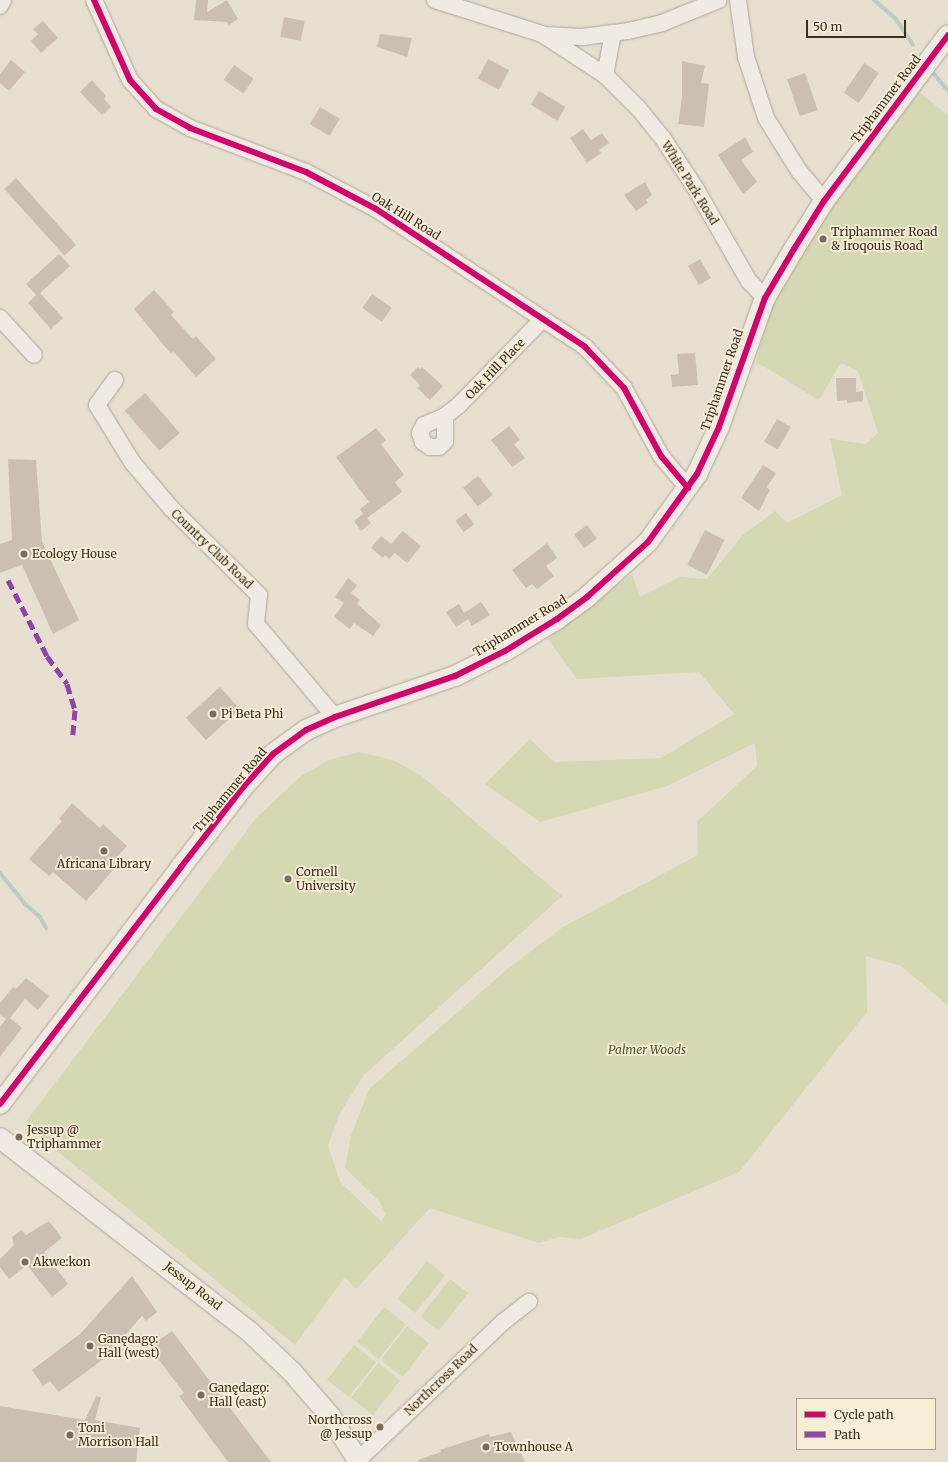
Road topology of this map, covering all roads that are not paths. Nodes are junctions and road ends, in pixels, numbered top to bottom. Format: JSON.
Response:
{"nodes":[{"id":1,"x":3,"y":0,"type":"edge"},
{"id":2,"x":94,"y":0,"type":"edge"},
{"id":3,"x":435,"y":0,"type":"edge"},
{"id":4,"x":719,"y":0,"type":"edge"},
{"id":5,"x":738,"y":0,"type":"edge"},
{"id":6,"x":0,"y":6,"type":"edge"},
{"id":7,"x":613,"y":33,"type":"junction"},
{"id":8,"x":542,"y":34,"type":"junction"},
{"id":9,"x":948,"y":35,"type":"edge"},
{"id":10,"x":605,"y":75,"type":"junction"},
{"id":11,"x":824,"y":201,"type":"junction"},
{"id":12,"x":765,"y":298,"type":"junction"},
{"id":13,"x":0,"y":318,"type":"edge"},
{"id":14,"x":543,"y":319,"type":"junction"},
{"id":15,"x":34,"y":355,"type":"dead end"},
{"id":16,"x":115,"y":380,"type":"dead end"},
{"id":17,"x":445,"y":416,"type":"dead end"},
{"id":18,"x":688,"y":488,"type":"junction"},
{"id":19,"x":335,"y":717,"type":"junction"},
{"id":20,"x":0,"y":1104,"type":"edge"},
{"id":21,"x":0,"y":1138,"type":"edge"},
{"id":22,"x":529,"y":1302,"type":"dead end"},
{"id":23,"x":358,"y":1461,"type":"edge"}],
"edges":[{"from":1,"to":6,"type":"street"},
{"from":2,"to":14,"type":"street","name":"Oak Hill Road"},
{"from":3,"to":8,"type":"street","name":"White Park Road"},
{"from":4,"to":7,"type":"street"},
{"from":5,"to":11,"type":"street"},
{"from":7,"to":8,"type":"street"},
{"from":7,"to":10,"type":"street"},
{"from":8,"to":10,"type":"street","name":"White Park Road"},
{"from":9,"to":11,"type":"street","name":"Triphammer Road"},
{"from":10,"to":12,"type":"street","name":"White Park Road"},
{"from":11,"to":12,"type":"street","name":"Triphammer Road"},
{"from":12,"to":18,"type":"street","name":"Triphammer Road"},
{"from":13,"to":15,"type":"street"},
{"from":14,"to":17,"type":"street","name":"Oak Hill Place"},
{"from":14,"to":18,"type":"street","name":"Oak Hill Road"},
{"from":16,"to":19,"type":"street","name":"Country Club Road"},
{"from":18,"to":19,"type":"street","name":"Triphammer Road"},
{"from":19,"to":20,"type":"street","name":"Triphammer Road"},
{"from":21,"to":23,"type":"street","name":"Jessup Road"},
{"from":22,"to":23,"type":"street","name":"Northcross Road"}]}
